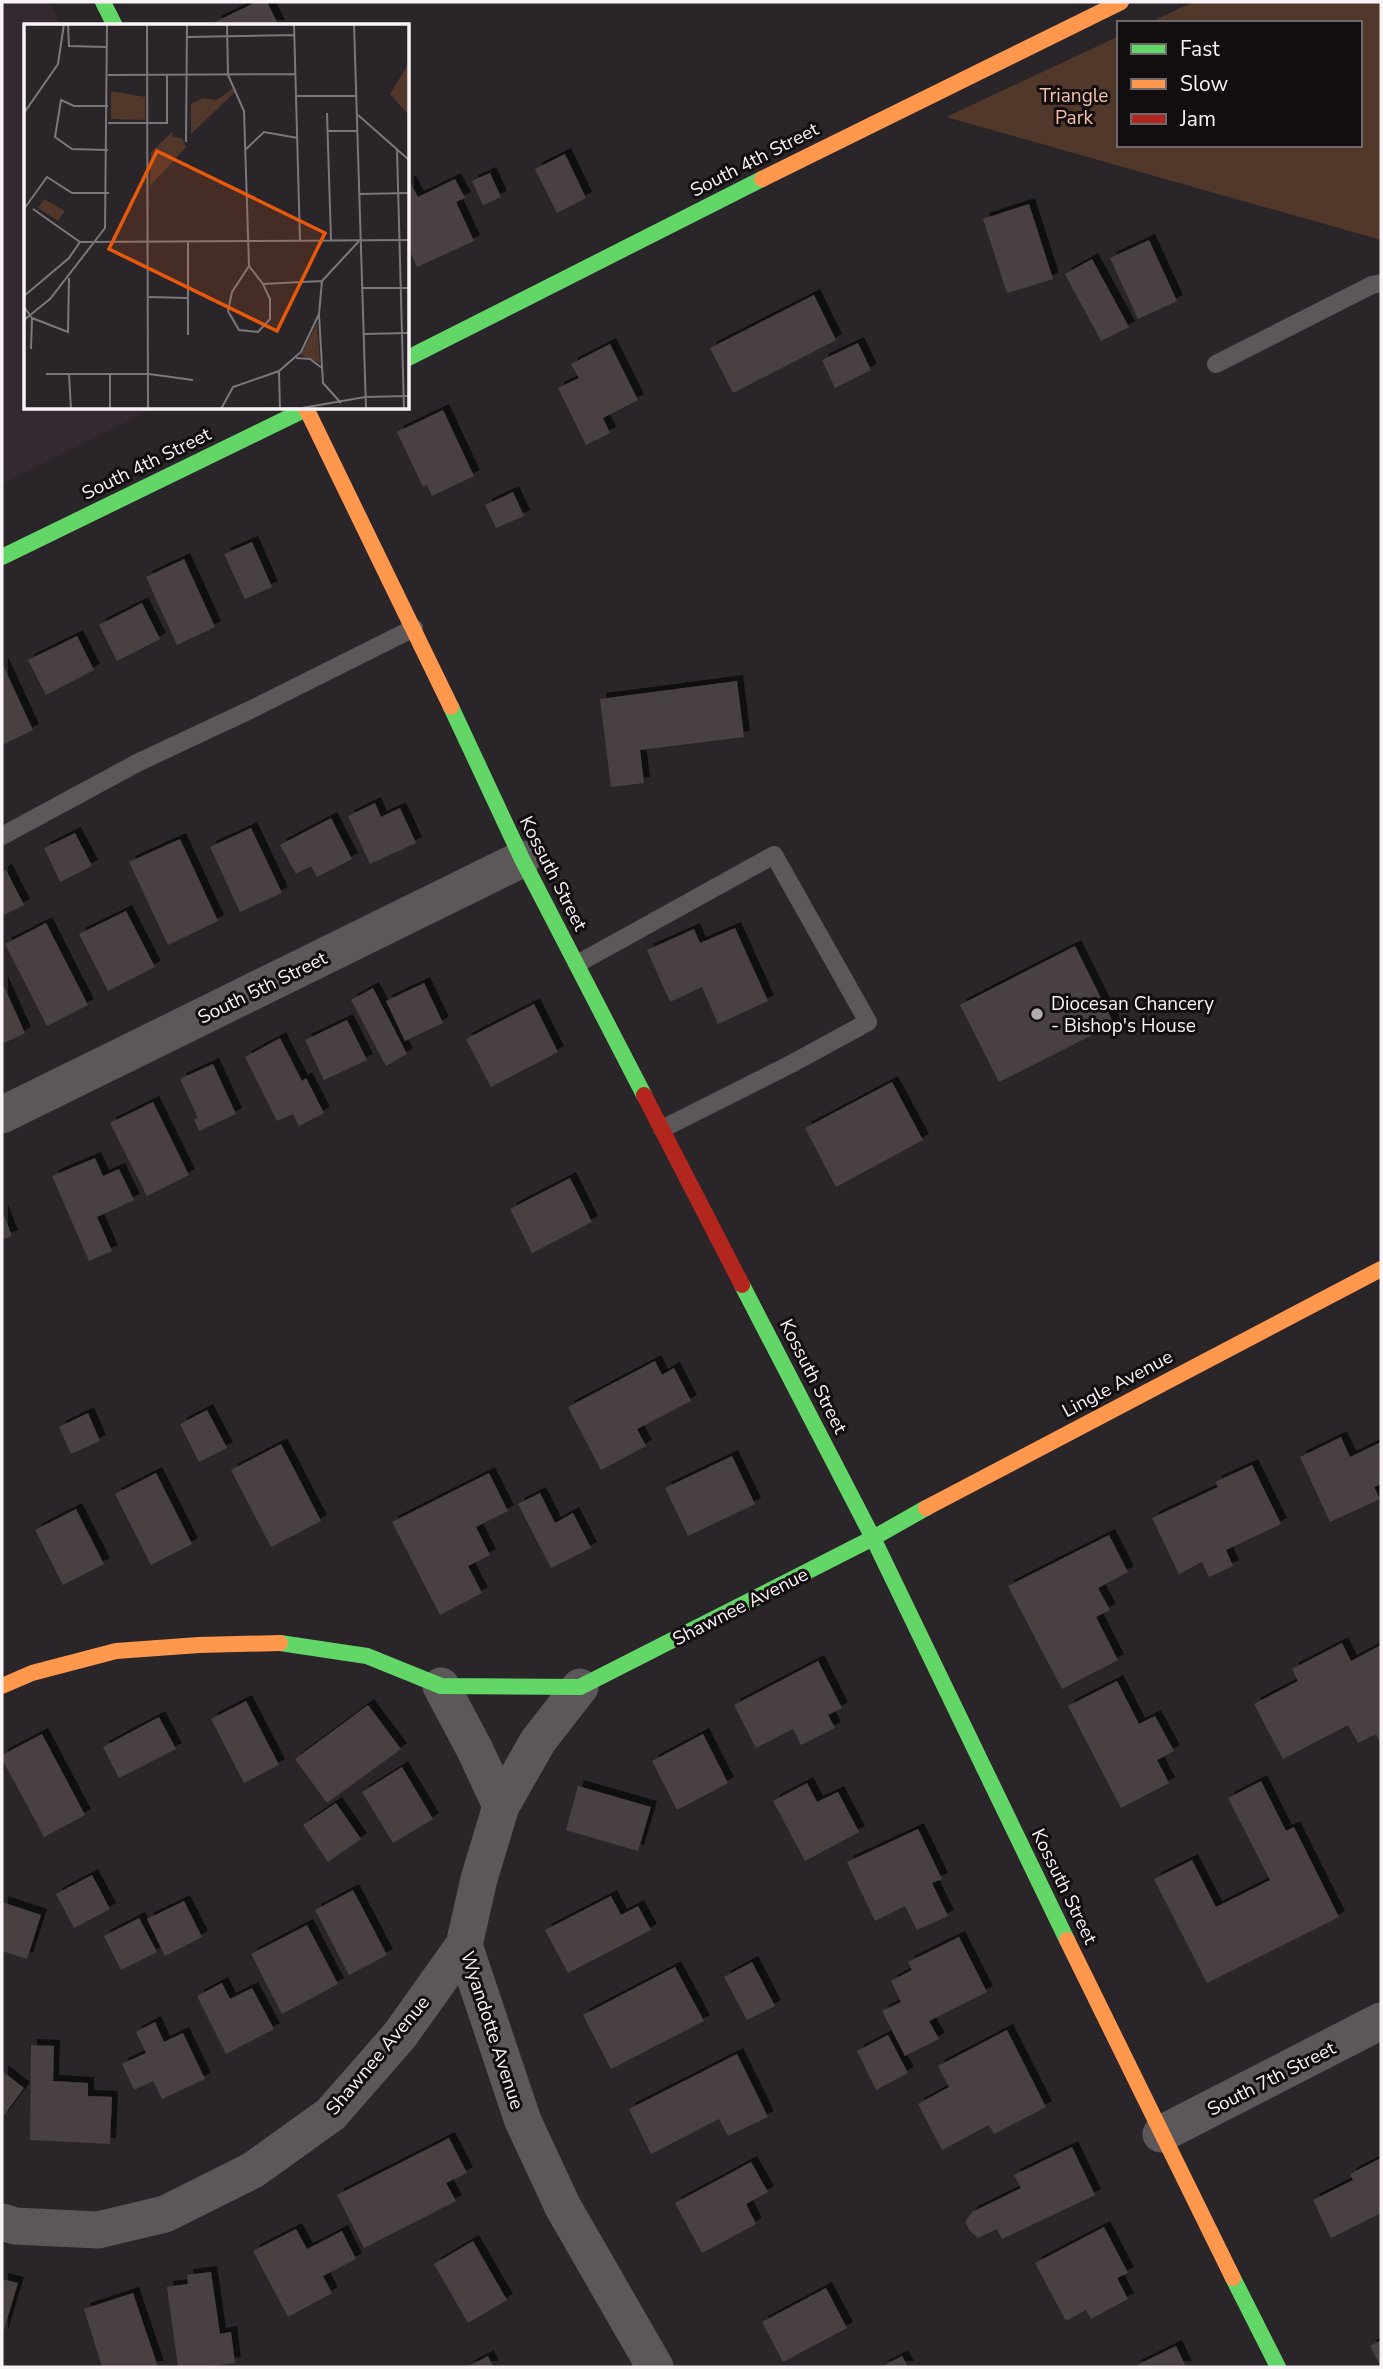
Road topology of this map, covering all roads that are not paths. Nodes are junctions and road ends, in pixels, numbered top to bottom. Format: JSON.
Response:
{"nodes":[{"id":1,"x":103,"y":2,"type":"edge"},
{"id":2,"x":1121,"y":2,"type":"edge"},
{"id":3,"x":114,"y":24,"type":"edge"},
{"id":4,"x":1381,"y":283,"type":"edge"},
{"id":5,"x":410,"y":357,"type":"edge"},
{"id":6,"x":1216,"y":364,"type":"dead end"},
{"id":7,"x":303,"y":410,"type":"edge"},
{"id":8,"x":308,"y":410,"type":"edge"},
{"id":9,"x":2,"y":556,"type":"edge"},
{"id":10,"x":414,"y":628,"type":"junction"},
{"id":11,"x":2,"y":836,"type":"edge"},
{"id":12,"x":522,"y":859,"type":"junction"},
{"id":13,"x":577,"y":964,"type":"junction"},
{"id":14,"x":2,"y":1115,"type":"edge"},
{"id":15,"x":662,"y":1129,"type":"junction"},
{"id":16,"x":1381,"y":1269,"type":"edge"},
{"id":17,"x":873,"y":1538,"type":"junction"},
{"id":18,"x":2,"y":1686,"type":"edge"},
{"id":19,"x":441,"y":1686,"type":"junction"},
{"id":20,"x":580,"y":1688,"type":"junction"},
{"id":21,"x":501,"y":1806,"type":"junction"},
{"id":22,"x":464,"y":1945,"type":"junction"},
{"id":23,"x":1381,"y":2021,"type":"edge"},
{"id":24,"x":1161,"y":2134,"type":"junction"},
{"id":25,"x":2,"y":2222,"type":"edge"},
{"id":26,"x":655,"y":2367,"type":"edge"},
{"id":27,"x":1278,"y":2367,"type":"edge"}],
"edges":[{"from":1,"to":3,"type":"street"},
{"from":2,"to":5,"type":"street","name":"South 4th Street"},
{"from":4,"to":6,"type":"lane"},
{"from":7,"to":9,"type":"street","name":"South 4th Street"},
{"from":8,"to":10,"type":"street","name":"Kossuth Street"},
{"from":10,"to":11,"type":"lane"},
{"from":10,"to":12,"type":"street","name":"Kossuth Street"},
{"from":12,"to":13,"type":"street","name":"Kossuth Street"},
{"from":12,"to":14,"type":"street","name":"South 5th Street"},
{"from":13,"to":15,"type":"street","name":"Kossuth Street"},
{"from":13,"to":15,"type":"lane"},
{"from":15,"to":17,"type":"street","name":"Kossuth Street"},
{"from":16,"to":17,"type":"street","name":"Lingle Avenue"},
{"from":17,"to":20,"type":"street","name":"Shawnee Avenue"},
{"from":17,"to":24,"type":"street","name":"Kossuth Street"},
{"from":18,"to":19,"type":"street","name":"Shawnee Avenue"},
{"from":19,"to":20,"type":"street","name":"Shawnee Avenue"},
{"from":19,"to":21,"type":"street"},
{"from":20,"to":21,"type":"street","name":"Wyandotte Avenue"},
{"from":21,"to":22,"type":"street","name":"Wyandotte Avenue"},
{"from":22,"to":25,"type":"street","name":"Shawnee Avenue"},
{"from":22,"to":26,"type":"street","name":"Wyandotte Avenue"},
{"from":23,"to":24,"type":"street","name":"South 7th Street"},
{"from":24,"to":27,"type":"street","name":"Kossuth Street"}]}
